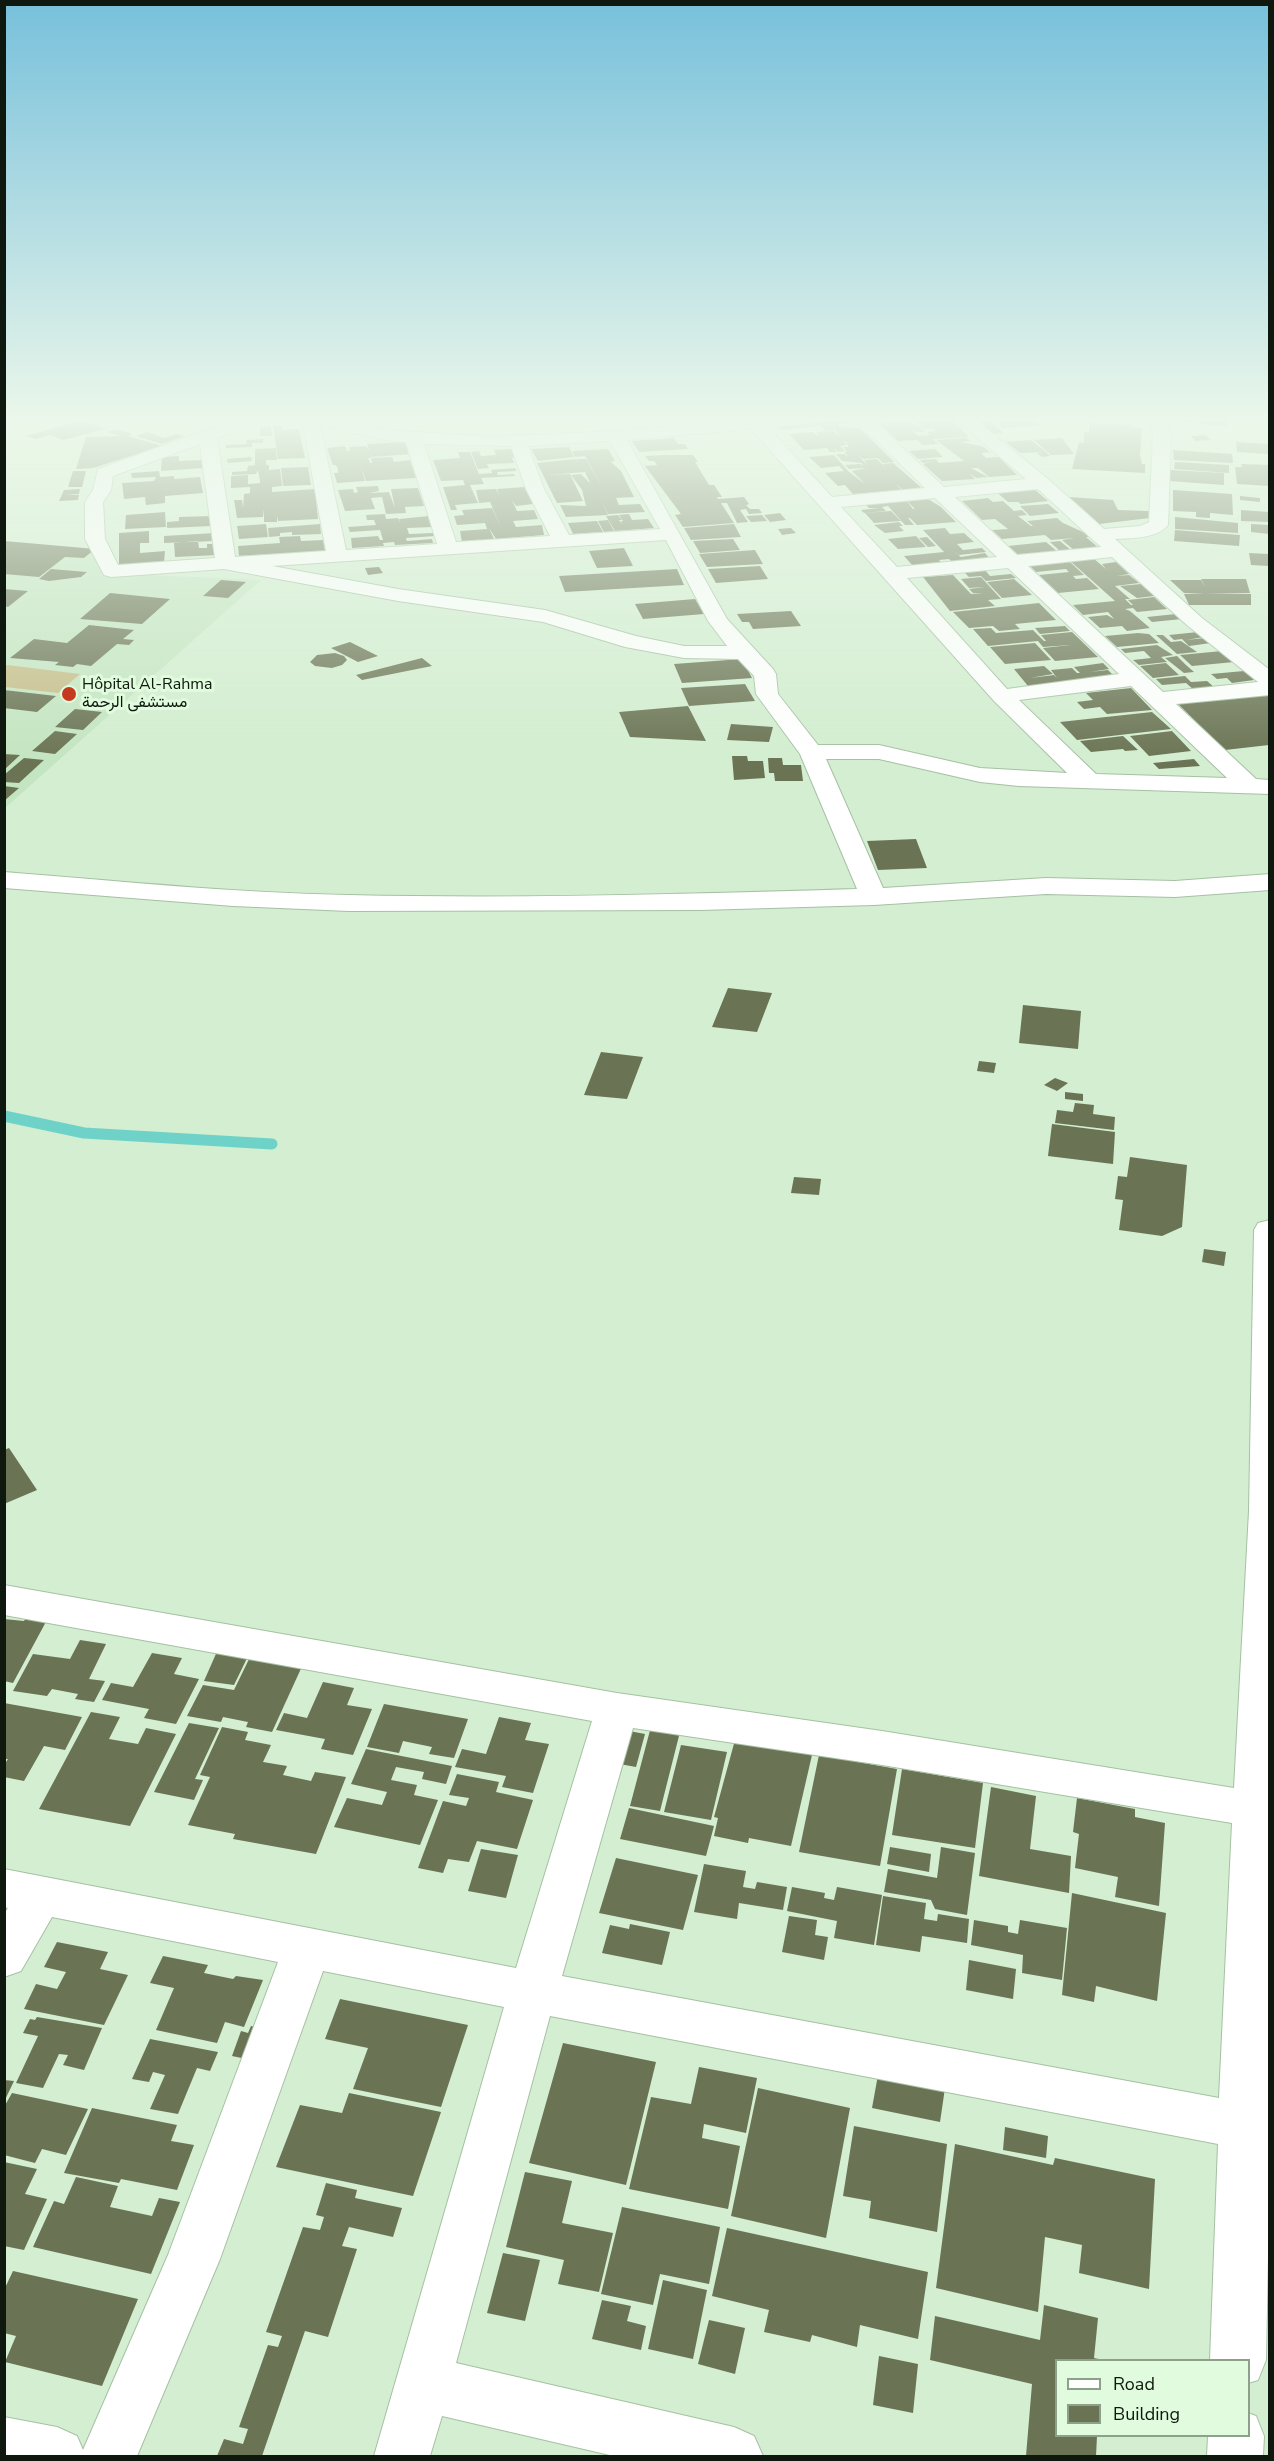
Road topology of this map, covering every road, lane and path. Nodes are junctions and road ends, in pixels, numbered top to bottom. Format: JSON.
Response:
{"nodes":[{"id":1,"x":95,"y":533,"type":"edge"},
{"id":2,"x":222,"y":533,"type":"edge"},
{"id":3,"x":332,"y":533,"type":"edge"},
{"id":4,"x":443,"y":533,"type":"edge"},
{"id":5,"x":557,"y":533,"type":"edge"},
{"id":6,"x":853,"y":533,"type":"edge"},
{"id":7,"x":983,"y":533,"type":"edge"},
{"id":8,"x":1097,"y":533,"type":"edge"},
{"id":9,"x":1123,"y":533,"type":"edge"},
{"id":10,"x":672,"y":534,"type":"joint"},
{"id":11,"x":1099,"y":535,"type":"junction"},
{"id":12,"x":562,"y":542,"type":"junction"},
{"id":13,"x":448,"y":548,"type":"junction"},
{"id":14,"x":1117,"y":551,"type":"junction"},
{"id":15,"x":337,"y":556,"type":"junction"},
{"id":16,"x":1014,"y":562,"type":"junction"},
{"id":17,"x":226,"y":564,"type":"junction"},
{"id":18,"x":891,"y":574,"type":"junction"},
{"id":19,"x":744,"y":653,"type":"junction"},
{"id":20,"x":1135,"y":679,"type":"junction"},
{"id":21,"x":1269,"y":681,"type":"edge"},
{"id":22,"x":1269,"y":688,"type":"edge"},
{"id":23,"x":1002,"y":696,"type":"junction"},
{"id":24,"x":1158,"y":699,"type":"junction"},
{"id":25,"x":811,"y":752,"type":"junction"},
{"id":26,"x":1090,"y":782,"type":"junction"},
{"id":27,"x":1259,"y":786,"type":"edge"},
{"id":28,"x":4,"y":880,"type":"edge"},
{"id":29,"x":1269,"y":882,"type":"edge"},
{"id":30,"x":874,"y":897,"type":"junction"},
{"id":31,"x":1269,"y":1230,"type":"edge"},
{"id":32,"x":4,"y":1600,"type":"edge"},
{"id":33,"x":617,"y":1709,"type":"junction"},
{"id":34,"x":1255,"y":1809,"type":"junction"},
{"id":35,"x":22,"y":1891,"type":"edge"},
{"id":36,"x":307,"y":1949,"type":"junction"},
{"id":37,"x":4,"y":1957,"type":"edge"},
{"id":38,"x":533,"y":1992,"type":"junction"},
{"id":39,"x":1256,"y":2128,"type":"edge"},
{"id":40,"x":1238,"y":2359,"type":"edge"},
{"id":41,"x":424,"y":2384,"type":"junction"},
{"id":42,"x":1236,"y":2437,"type":"edge"},
{"id":43,"x":4,"y":2445,"type":"edge"},
{"id":44,"x":57,"y":2457,"type":"edge"},
{"id":45,"x":109,"y":2457,"type":"edge"},
{"id":46,"x":402,"y":2457,"type":"edge"},
{"id":47,"x":734,"y":2457,"type":"edge"},
{"id":48,"x":1235,"y":2457,"type":"edge"}],
"edges":[{"from":1,"to":17,"type":"street"},
{"from":2,"to":17,"type":"street"},
{"from":3,"to":15,"type":"street"},
{"from":4,"to":13,"type":"street"},
{"from":5,"to":12,"type":"street"},
{"from":6,"to":18,"type":"street"},
{"from":7,"to":16,"type":"street"},
{"from":8,"to":11,"type":"street"},
{"from":9,"to":11,"type":"street"},
{"from":10,"to":12,"type":"street"},
{"from":10,"to":19,"type":"street"},
{"from":11,"to":14,"type":"street"},
{"from":12,"to":13,"type":"street"},
{"from":13,"to":15,"type":"street"},
{"from":14,"to":16,"type":"street"},
{"from":14,"to":21,"type":"street"},
{"from":15,"to":17,"type":"street"},
{"from":16,"to":18,"type":"street"},
{"from":16,"to":20,"type":"street"},
{"from":17,"to":19,"type":"street"},
{"from":18,"to":23,"type":"street"},
{"from":19,"to":25,"type":"street"},
{"from":20,"to":23,"type":"street"},
{"from":20,"to":24,"type":"street"},
{"from":22,"to":24,"type":"street"},
{"from":23,"to":26,"type":"street"},
{"from":24,"to":27,"type":"street"},
{"from":25,"to":26,"type":"street"},
{"from":25,"to":30,"type":"street"},
{"from":26,"to":27,"type":"street"},
{"from":28,"to":30,"type":"street"},
{"from":29,"to":30,"type":"street"},
{"from":31,"to":34,"type":"street"},
{"from":32,"to":33,"type":"street"},
{"from":33,"to":34,"type":"street"},
{"from":33,"to":38,"type":"street"},
{"from":34,"to":39,"type":"street"},
{"from":35,"to":36,"type":"street"},
{"from":35,"to":37,"type":"street"},
{"from":36,"to":38,"type":"street"},
{"from":36,"to":45,"type":"street"},
{"from":38,"to":39,"type":"street"},
{"from":38,"to":41,"type":"street"},
{"from":39,"to":40,"type":"street"},
{"from":41,"to":46,"type":"street"},
{"from":41,"to":47,"type":"street"},
{"from":42,"to":48,"type":"street"},
{"from":43,"to":44,"type":"street"}]}
